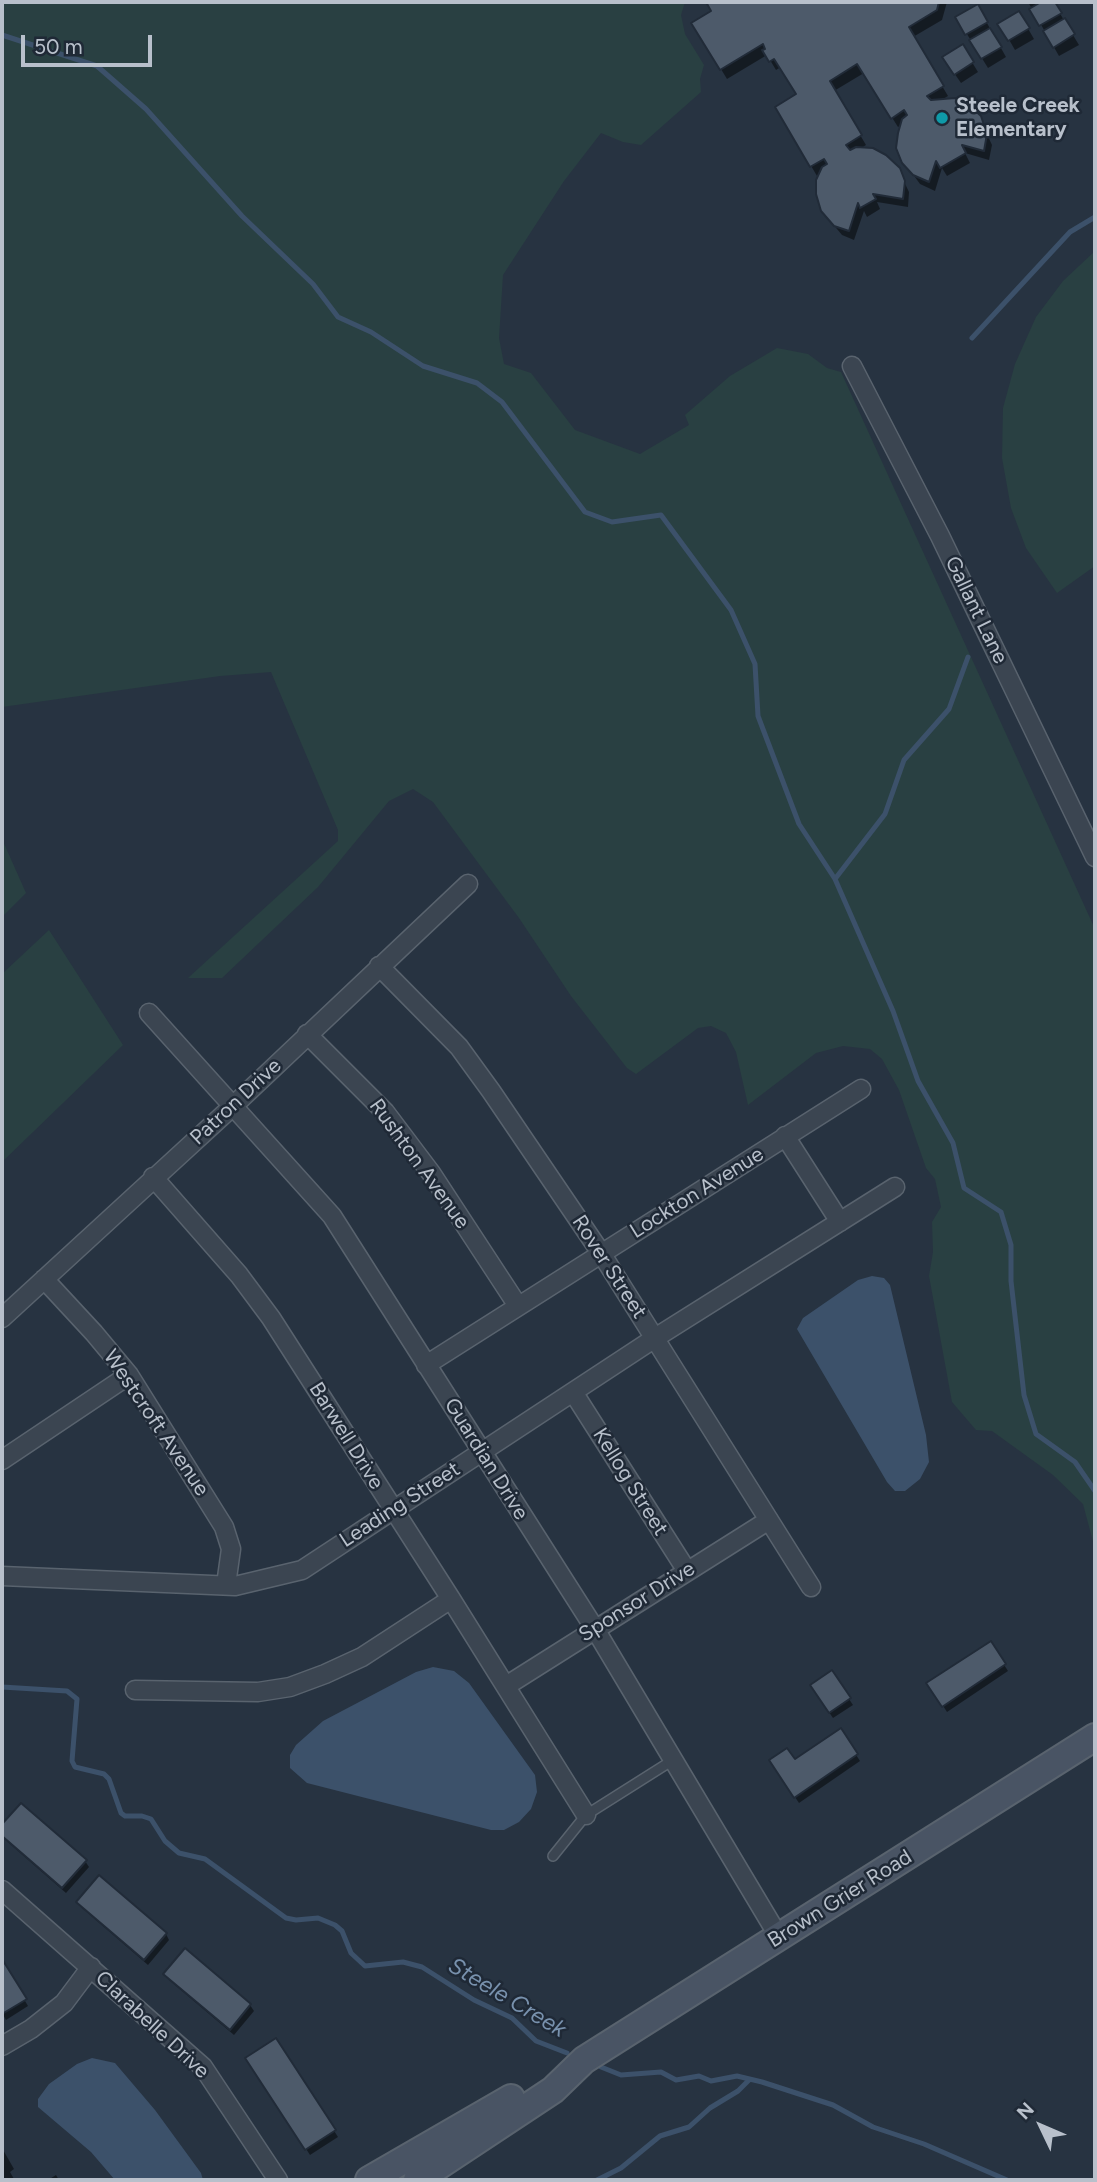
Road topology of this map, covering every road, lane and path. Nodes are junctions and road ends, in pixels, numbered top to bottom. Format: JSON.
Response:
{"nodes":[{"id":1,"x":852,"y":366,"type":"dead end"},
{"id":2,"x":1095,"y":857,"type":"edge"},
{"id":3,"x":468,"y":884,"type":"dead end"},
{"id":4,"x":379,"y":967,"type":"junction"},
{"id":5,"x":149,"y":1013,"type":"dead end"},
{"id":6,"x":307,"y":1034,"type":"junction"},
{"id":7,"x":861,"y":1089,"type":"dead end"},
{"id":8,"x":233,"y":1106,"type":"junction"},
{"id":9,"x":785,"y":1136,"type":"junction"},
{"id":10,"x":153,"y":1177,"type":"junction"},
{"id":11,"x":895,"y":1187,"type":"dead end"},
{"id":12,"x":840,"y":1222,"type":"junction"},
{"id":13,"x":601,"y":1253,"type":"junction"},
{"id":14,"x":44,"y":1279,"type":"junction"},
{"id":15,"x":517,"y":1306,"type":"junction"},
{"id":16,"x":2,"y":1318,"type":"edge"},
{"id":17,"x":655,"y":1338,"type":"junction"},
{"id":18,"x":426,"y":1364,"type":"junction"},
{"id":19,"x":128,"y":1375,"type":"junction"},
{"id":20,"x":573,"y":1392,"type":"junction"},
{"id":21,"x":481,"y":1452,"type":"junction"},
{"id":22,"x":2,"y":1460,"type":"edge"},
{"id":23,"x":393,"y":1510,"type":"junction"},
{"id":24,"x":769,"y":1520,"type":"junction"},
{"id":25,"x":687,"y":1571,"type":"junction"},
{"id":26,"x":2,"y":1576,"type":"edge"},
{"id":27,"x":226,"y":1585,"type":"junction"},
{"id":28,"x":811,"y":1587,"type":"dead end"},
{"id":29,"x":451,"y":1598,"type":"junction"},
{"id":30,"x":595,"y":1629,"type":"junction"},
{"id":31,"x":506,"y":1686,"type":"junction"},
{"id":32,"x":135,"y":1690,"type":"dead end"},
{"id":33,"x":1095,"y":1737,"type":"edge"},
{"id":34,"x":673,"y":1760,"type":"junction"},
{"id":35,"x":586,"y":1815,"type":"junction"},
{"id":36,"x":553,"y":1856,"type":"dead end"},
{"id":37,"x":2,"y":1890,"type":"edge"},
{"id":38,"x":779,"y":1937,"type":"junction"},
{"id":39,"x":91,"y":1967,"type":"junction"},
{"id":40,"x":2,"y":2046,"type":"edge"},
{"id":41,"x":584,"y":2060,"type":"junction"},
{"id":42,"x":278,"y":2180,"type":"edge"},
{"id":43,"x":369,"y":2180,"type":"edge"},
{"id":44,"x":417,"y":2180,"type":"edge"}],
"edges":[{"from":1,"to":2,"type":"street","name":"Gallant Lane"},
{"from":3,"to":4,"type":"street","name":"Patron Drive"},
{"from":4,"to":6,"type":"street","name":"Patron Drive"},
{"from":4,"to":13,"type":"street","name":"Rover Street"},
{"from":5,"to":8,"type":"street","name":"Guardian Drive"},
{"from":6,"to":8,"type":"street","name":"Patron Drive"},
{"from":6,"to":15,"type":"street","name":"Rushton Avenue"},
{"from":7,"to":9,"type":"street","name":"Lockton Avenue"},
{"from":8,"to":10,"type":"street","name":"Patron Drive"},
{"from":8,"to":18,"type":"street","name":"Guardian Drive"},
{"from":9,"to":12,"type":"street"},
{"from":9,"to":13,"type":"street","name":"Lockton Avenue"},
{"from":10,"to":14,"type":"street","name":"Patron Drive"},
{"from":10,"to":23,"type":"street","name":"Barwell Drive"},
{"from":11,"to":12,"type":"street","name":"Leading Street"},
{"from":12,"to":17,"type":"street","name":"Leading Street"},
{"from":13,"to":15,"type":"street","name":"Lockton Avenue"},
{"from":13,"to":17,"type":"street","name":"Rover Street"},
{"from":14,"to":16,"type":"street","name":"Patron Drive"},
{"from":14,"to":19,"type":"street","name":"Westcroft Avenue"},
{"from":15,"to":18,"type":"street","name":"Lockton Avenue"},
{"from":17,"to":20,"type":"street","name":"Leading Street"},
{"from":17,"to":24,"type":"street","name":"Rover Street"},
{"from":18,"to":21,"type":"street","name":"Guardian Drive"},
{"from":19,"to":22,"type":"street"},
{"from":19,"to":27,"type":"street","name":"Westcroft Avenue"},
{"from":20,"to":21,"type":"street","name":"Leading Street"},
{"from":20,"to":25,"type":"street","name":"Kellog Street"},
{"from":21,"to":23,"type":"street","name":"Leading Street"},
{"from":21,"to":30,"type":"street","name":"Guardian Drive"},
{"from":23,"to":27,"type":"street","name":"Leading Street"},
{"from":23,"to":29,"type":"street","name":"Barwell Drive"},
{"from":24,"to":25,"type":"street","name":"Sponsor Drive"},
{"from":24,"to":28,"type":"street","name":"Rover Street"},
{"from":25,"to":30,"type":"street","name":"Sponsor Drive"},
{"from":26,"to":27,"type":"street","name":"Leading Street"},
{"from":29,"to":31,"type":"street","name":"Barwell Drive"},
{"from":29,"to":32,"type":"street"},
{"from":30,"to":31,"type":"street","name":"Sponsor Drive"},
{"from":30,"to":34,"type":"street","name":"Guardian Drive"},
{"from":31,"to":35,"type":"street","name":"Barwell Drive"},
{"from":33,"to":38,"type":"main road","name":"Brown Grier Road"},
{"from":34,"to":35,"type":"lane"},
{"from":34,"to":38,"type":"street","name":"Guardian Drive"},
{"from":35,"to":36,"type":"lane"},
{"from":37,"to":39,"type":"street","name":"Clarabelle Drive"},
{"from":38,"to":41,"type":"main road","name":"Brown Grier Road"},
{"from":39,"to":40,"type":"street"},
{"from":39,"to":42,"type":"street","name":"Clarabelle Drive"},
{"from":41,"to":43,"type":"main road","name":"Brown Grier Road"},
{"from":41,"to":44,"type":"main road","name":"Brown Grier Road"}]}
